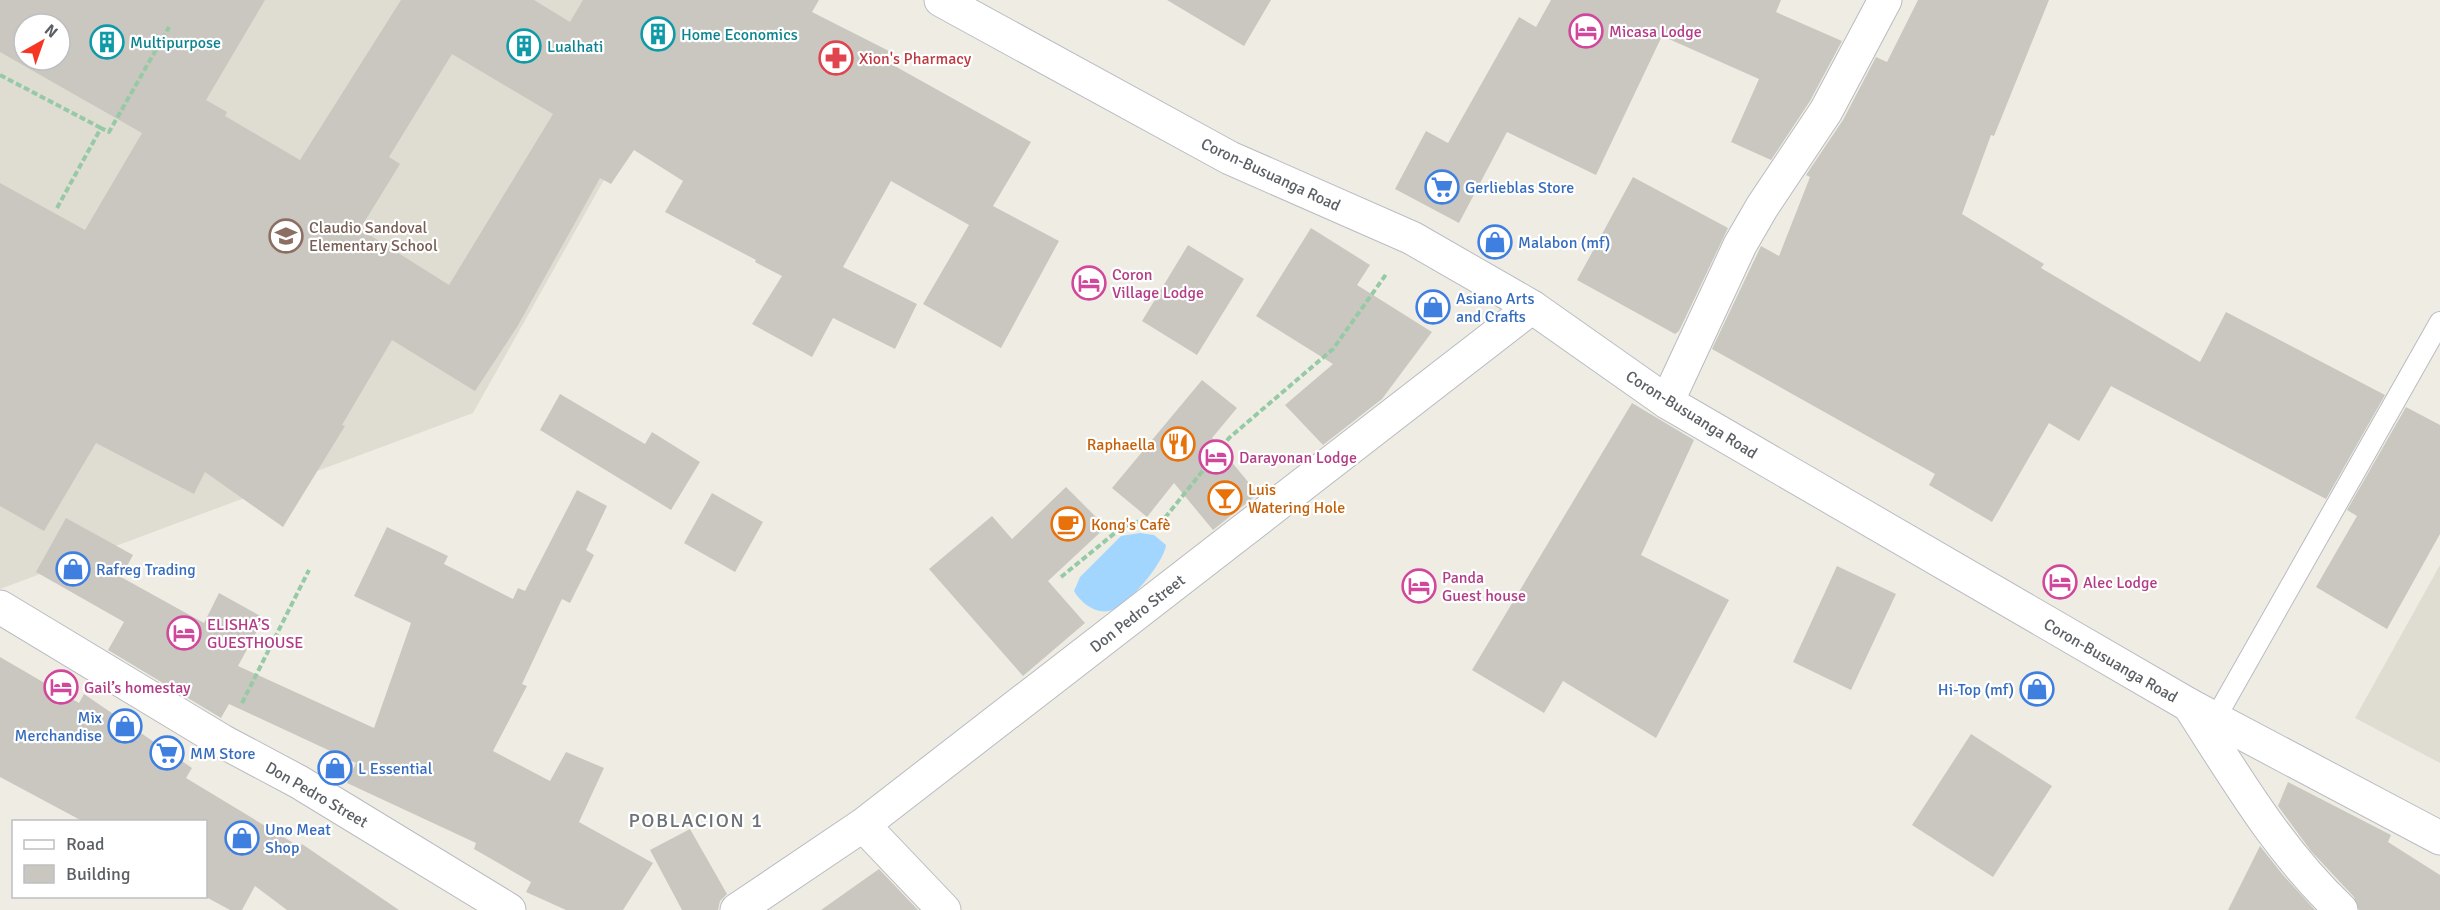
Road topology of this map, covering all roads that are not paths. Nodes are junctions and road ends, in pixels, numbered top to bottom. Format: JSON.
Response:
{"nodes":[{"id":1,"x":941,"y":0,"type":"edge"},
{"id":2,"x":1885,"y":0,"type":"edge"},
{"id":3,"x":1532,"y":307,"type":"junction"},
{"id":4,"x":2440,"y":322,"type":"edge"},
{"id":5,"x":1667,"y":402,"type":"junction"},
{"id":6,"x":0,"y":607,"type":"edge"},
{"id":7,"x":2202,"y":712,"type":"junction"},
{"id":8,"x":863,"y":825,"type":"junction"},
{"id":9,"x":2440,"y":838,"type":"edge"},
{"id":10,"x":509,"y":910,"type":"edge"},
{"id":11,"x":737,"y":910,"type":"edge"},
{"id":12,"x":944,"y":910,"type":"edge"},
{"id":13,"x":2341,"y":910,"type":"edge"}],
"edges":[{"from":1,"to":3,"type":"street","name":"Coron-Busuanga Road"},
{"from":2,"to":5,"type":"street"},
{"from":3,"to":5,"type":"street","name":"Coron-Busuanga Road"},
{"from":3,"to":8,"type":"street","name":"Don Pedro Street"},
{"from":4,"to":7,"type":"lane"},
{"from":5,"to":7,"type":"street","name":"Coron-Busuanga Road"},
{"from":6,"to":10,"type":"street","name":"Don Pedro Street"},
{"from":7,"to":9,"type":"street","name":"Coron-Busuanga Road"},
{"from":7,"to":13,"type":"street"},
{"from":8,"to":11,"type":"street","name":"Don Pedro Street"},
{"from":8,"to":12,"type":"street"}]}
